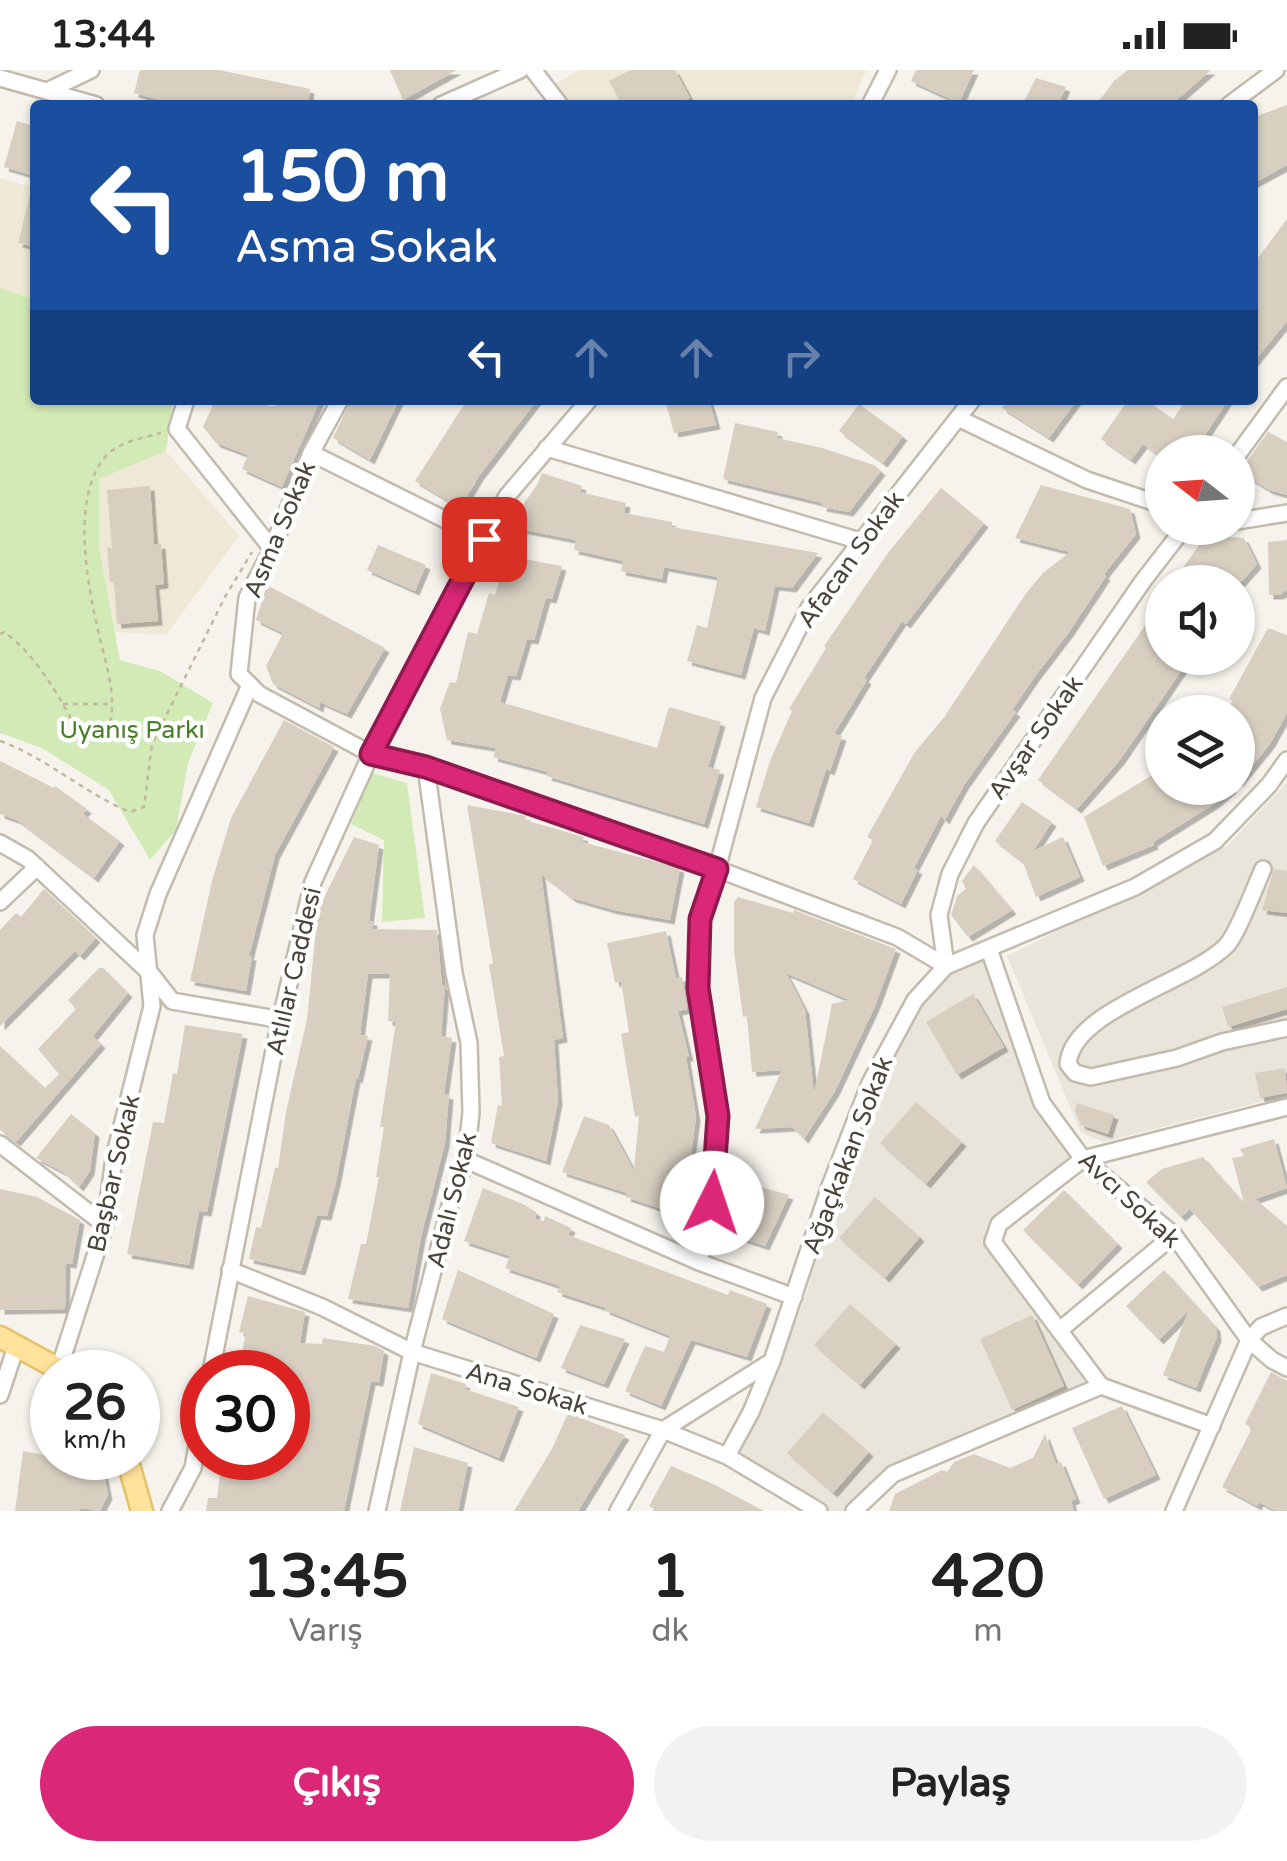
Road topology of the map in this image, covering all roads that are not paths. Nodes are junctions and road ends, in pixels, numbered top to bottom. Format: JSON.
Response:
{"nodes":[{"id":1,"x":91,"y":70,"type":"edge"},
{"id":2,"x":520,"y":70,"type":"edge"},
{"id":3,"x":532,"y":70,"type":"edge"},
{"id":4,"x":888,"y":70,"type":"edge"},
{"id":5,"x":1276,"y":70,"type":"edge"},
{"id":6,"x":481,"y":77,"type":"edge"},
{"id":7,"x":0,"y":79,"type":"edge"},
{"id":8,"x":47,"y":91,"type":"junction"},
{"id":9,"x":78,"y":100,"type":"edge"},
{"id":10,"x":448,"y":100,"type":"edge"},
{"id":11,"x":556,"y":100,"type":"edge"},
{"id":12,"x":879,"y":100,"type":"edge"},
{"id":13,"x":1235,"y":100,"type":"edge"},
{"id":14,"x":1287,"y":386,"type":"edge"},
{"id":15,"x":184,"y":405,"type":"edge"},
{"id":16,"x":337,"y":405,"type":"edge"},
{"id":17,"x":585,"y":405,"type":"edge"},
{"id":18,"x":968,"y":405,"type":"edge"},
{"id":19,"x":958,"y":418,"type":"junction"},
{"id":20,"x":1252,"y":435,"type":"edge"},
{"id":21,"x":547,"y":448,"type":"junction"},
{"id":22,"x":311,"y":453,"type":"junction"},
{"id":23,"x":1145,"y":499,"type":"edge"},
{"id":24,"x":1287,"y":513,"type":"edge"},
{"id":25,"x":1255,"y":520,"type":"edge"},
{"id":26,"x":484,"y":539,"type":"junction"},
{"id":27,"x":266,"y":542,"type":"junction"},
{"id":28,"x":860,"y":542,"type":"junction"},
{"id":29,"x":1171,"y":545,"type":"edge"},
{"id":30,"x":250,"y":686,"type":"junction"},
{"id":31,"x":371,"y":754,"type":"junction"},
{"id":32,"x":1287,"y":760,"type":"edge"},
{"id":33,"x":426,"y":767,"type":"junction"},
{"id":34,"x":0,"y":843,"type":"edge"},
{"id":35,"x":38,"y":867,"type":"junction"},
{"id":36,"x":717,"y":869,"type":"junction"},
{"id":37,"x":1263,"y":869,"type":"dead end"},
{"id":38,"x":0,"y":902,"type":"edge"},
{"id":39,"x":990,"y":948,"type":"junction"},
{"id":40,"x":946,"y":966,"type":"junction"},
{"id":41,"x":151,"y":974,"type":"junction"},
{"id":42,"x":282,"y":1020,"type":"junction"},
{"id":43,"x":1287,"y":1028,"type":"edge"},
{"id":44,"x":1287,"y":1107,"type":"edge"},
{"id":45,"x":0,"y":1144,"type":"edge"},
{"id":46,"x":1083,"y":1159,"type":"junction"},
{"id":47,"x":466,"y":1160,"type":"junction"},
{"id":48,"x":105,"y":1225,"type":"junction"},
{"id":49,"x":1174,"y":1235,"type":"junction"},
{"id":50,"x":699,"y":1262,"type":"junction"},
{"id":51,"x":230,"y":1270,"type":"junction"},
{"id":52,"x":794,"y":1297,"type":"junction"},
{"id":53,"x":1287,"y":1316,"type":"edge"},
{"id":54,"x":1060,"y":1329,"type":"junction"},
{"id":55,"x":8,"y":1340,"type":"edge"},
{"id":56,"x":1249,"y":1340,"type":"junction"},
{"id":57,"x":67,"y":1350,"type":"edge"},
{"id":58,"x":215,"y":1350,"type":"edge"},
{"id":59,"x":412,"y":1352,"type":"junction"},
{"id":60,"x":30,"y":1353,"type":"edge"},
{"id":61,"x":772,"y":1362,"type":"junction"},
{"id":62,"x":1287,"y":1368,"type":"edge"},
{"id":63,"x":1101,"y":1386,"type":"junction"},
{"id":64,"x":0,"y":1395,"type":"edge"},
{"id":65,"x":1212,"y":1426,"type":"junction"},
{"id":66,"x":663,"y":1430,"type":"junction"},
{"id":67,"x":728,"y":1456,"type":"junction"},
{"id":68,"x":133,"y":1480,"type":"edge"},
{"id":69,"x":187,"y":1480,"type":"edge"},
{"id":70,"x":1177,"y":1510,"type":"edge"},
{"id":71,"x":142,"y":1511,"type":"edge"},
{"id":72,"x":170,"y":1511,"type":"edge"},
{"id":73,"x":377,"y":1511,"type":"edge"},
{"id":74,"x":618,"y":1511,"type":"edge"},
{"id":75,"x":819,"y":1511,"type":"edge"},
{"id":76,"x":854,"y":1511,"type":"edge"}],
"edges":[{"from":1,"to":8,"type":"street"},
{"from":2,"to":6,"type":"street"},
{"from":3,"to":11,"type":"street"},
{"from":4,"to":12,"type":"street"},
{"from":5,"to":13,"type":"street"},
{"from":6,"to":10,"type":"street"},
{"from":7,"to":8,"type":"street"},
{"from":8,"to":9,"type":"street"},
{"from":14,"to":20,"type":"street"},
{"from":15,"to":27,"type":"street"},
{"from":16,"to":22,"type":"street","name":"Asma Sokak"},
{"from":17,"to":21,"type":"street","name":"Atlılar Caddesi"},
{"from":18,"to":19,"type":"street","name":"Afacan Sokak"},
{"from":19,"to":23,"type":"street"},
{"from":19,"to":28,"type":"street","name":"Afacan Sokak"},
{"from":21,"to":26,"type":"street","name":"Atlılar Caddesi"},
{"from":21,"to":28,"type":"street"},
{"from":22,"to":26,"type":"street"},
{"from":22,"to":27,"type":"street","name":"Asma Sokak"},
{"from":24,"to":25,"type":"street"},
{"from":26,"to":31,"type":"street","name":"Atlılar Caddesi"},
{"from":27,"to":30,"type":"street","name":"Asma Sokak"},
{"from":28,"to":36,"type":"street","name":"Afacan Sokak"},
{"from":29,"to":40,"type":"street","name":"Avşar Sokak"},
{"from":30,"to":31,"type":"street"},
{"from":30,"to":41,"type":"street","name":"Başbar Sokak"},
{"from":31,"to":33,"type":"street"},
{"from":31,"to":42,"type":"street","name":"Atlılar Caddesi"},
{"from":32,"to":39,"type":"street","name":"Ağaçkakan Sokak"},
{"from":33,"to":36,"type":"street"},
{"from":33,"to":47,"type":"street","name":"Adalı Sokak"},
{"from":34,"to":35,"type":"street"},
{"from":35,"to":38,"type":"street"},
{"from":35,"to":41,"type":"street"},
{"from":36,"to":40,"type":"street"},
{"from":36,"to":50,"type":"street","name":"Afacan Sokak"},
{"from":37,"to":43,"type":"street"},
{"from":39,"to":40,"type":"street","name":"Ağaçkakan Sokak"},
{"from":39,"to":46,"type":"street","name":"Avcı Sokak"},
{"from":40,"to":52,"type":"street","name":"Ağaçkakan Sokak"},
{"from":41,"to":42,"type":"street"},
{"from":41,"to":48,"type":"street","name":"Başbar Sokak"},
{"from":42,"to":51,"type":"street","name":"Atlılar Caddesi"},
{"from":44,"to":46,"type":"street"},
{"from":45,"to":48,"type":"street"},
{"from":46,"to":49,"type":"street","name":"Avcı Sokak"},
{"from":46,"to":54,"type":"street"},
{"from":47,"to":50,"type":"street"},
{"from":47,"to":59,"type":"street","name":"Adalı Sokak"},
{"from":48,"to":57,"type":"street","name":"Başbar Sokak"},
{"from":49,"to":54,"type":"street"},
{"from":49,"to":56,"type":"street","name":"Avcı Sokak"},
{"from":50,"to":52,"type":"street"},
{"from":51,"to":58,"type":"street","name":"Atlılar Caddesi"},
{"from":51,"to":59,"type":"street","name":"Ana Sokak"},
{"from":52,"to":61,"type":"street","name":"Ağaçkakan Sokak"},
{"from":53,"to":56,"type":"street"},
{"from":54,"to":63,"type":"street"},
{"from":55,"to":60,"type":"main road"},
{"from":55,"to":64,"type":"street"},
{"from":56,"to":62,"type":"street","name":"Avcı Sokak"},
{"from":56,"to":65,"type":"street"},
{"from":59,"to":66,"type":"street","name":"Ana Sokak"},
{"from":59,"to":73,"type":"street","name":"Adalı Sokak"},
{"from":61,"to":66,"type":"street"},
{"from":61,"to":67,"type":"street","name":"Ağaçkakan Sokak"},
{"from":63,"to":65,"type":"street"},
{"from":63,"to":76,"type":"street"},
{"from":65,"to":70,"type":"street"},
{"from":66,"to":67,"type":"street","name":"Ana Sokak"},
{"from":66,"to":74,"type":"street"},
{"from":67,"to":75,"type":"street","name":"Ana Sokak"},
{"from":68,"to":71,"type":"main road"},
{"from":69,"to":72,"type":"street"}]}
